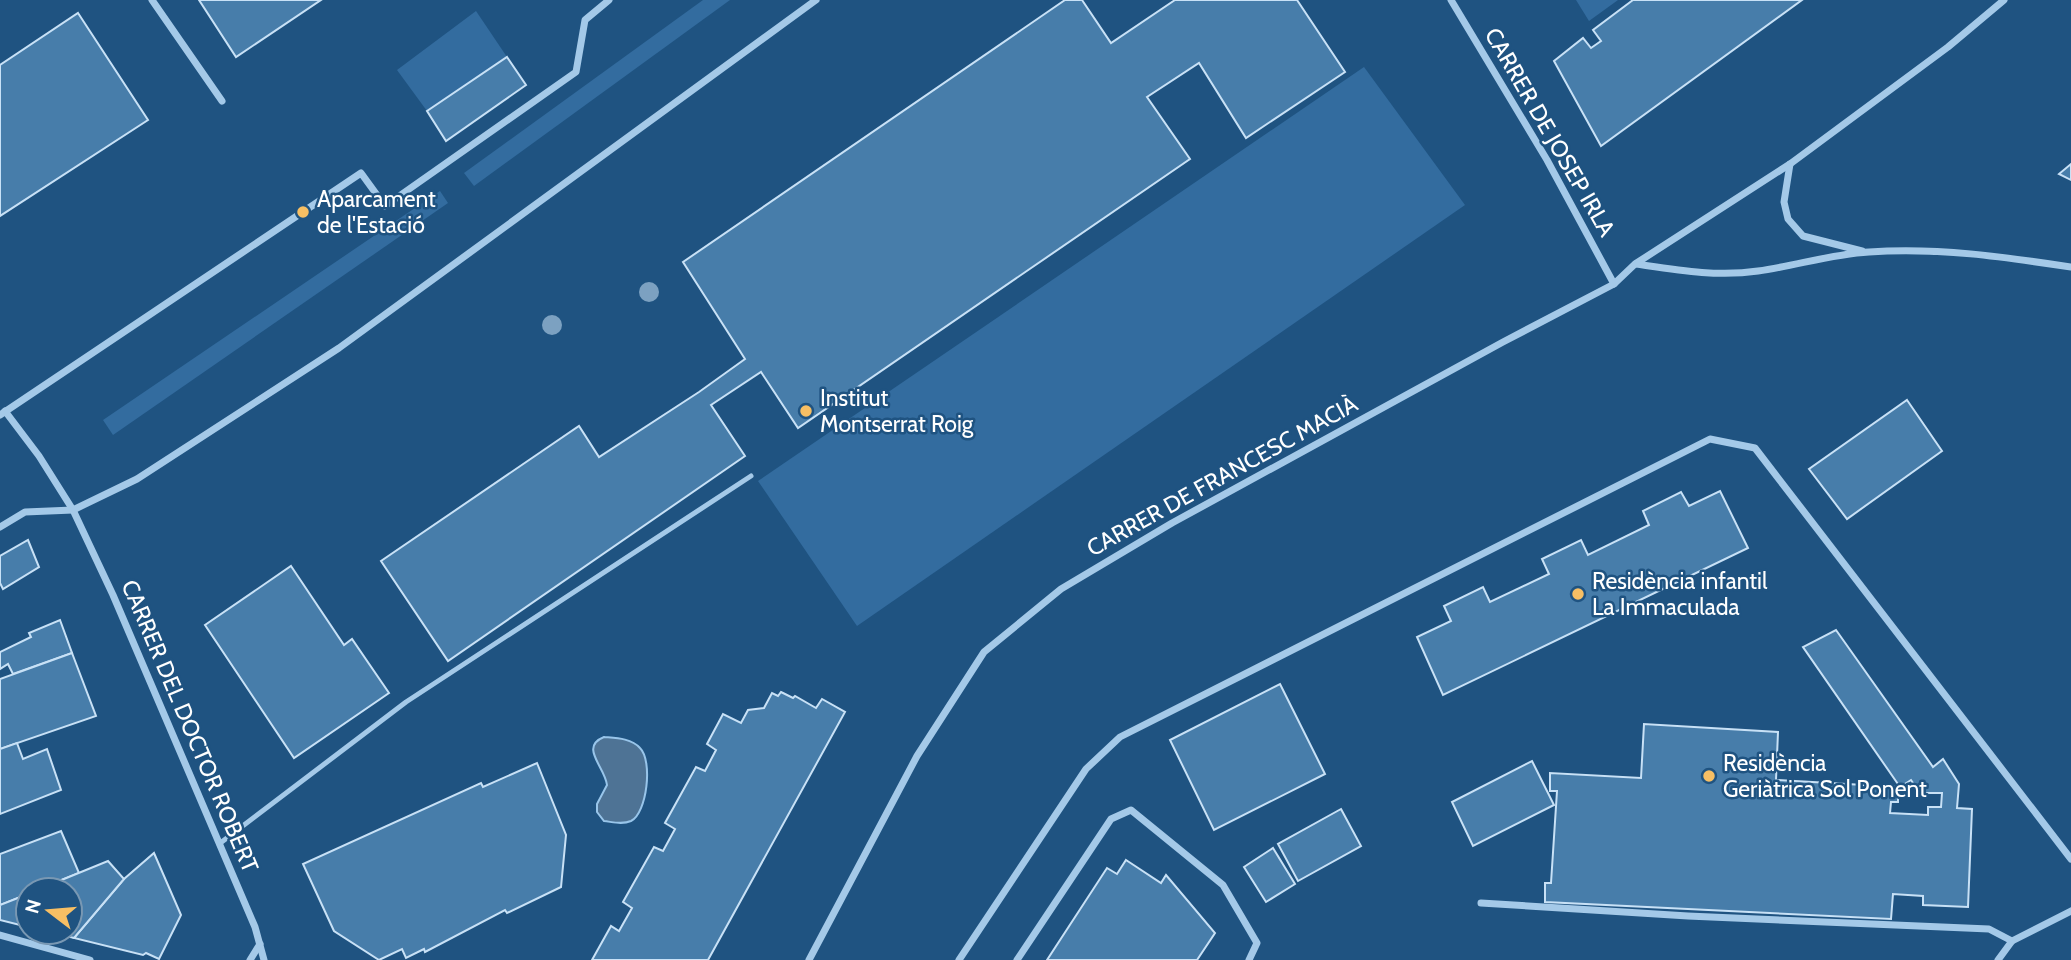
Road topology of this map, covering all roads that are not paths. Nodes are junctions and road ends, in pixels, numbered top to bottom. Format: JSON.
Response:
{"nodes":[{"id":1,"x":152,"y":0,"type":"edge"},
{"id":2,"x":609,"y":0,"type":"edge"},
{"id":3,"x":816,"y":0,"type":"edge"},
{"id":4,"x":1451,"y":0,"type":"edge"},
{"id":5,"x":2004,"y":0,"type":"edge"},
{"id":6,"x":222,"y":101,"type":"dead end"},
{"id":7,"x":1790,"y":164,"type":"junction"},
{"id":8,"x":1866,"y":252,"type":"junction"},
{"id":9,"x":1635,"y":264,"type":"junction"},
{"id":10,"x":2071,"y":267,"type":"edge"},
{"id":11,"x":1614,"y":284,"type":"junction"},
{"id":12,"x":3,"y":413,"type":"edge"},
{"id":13,"x":751,"y":476,"type":"dead end"},
{"id":14,"x":73,"y":510,"type":"junction"},
{"id":15,"x":0,"y":527,"type":"edge"},
{"id":16,"x":219,"y":844,"type":"junction"},
{"id":17,"x":2071,"y":859,"type":"edge"},
{"id":18,"x":1481,"y":903,"type":"dead end"},
{"id":19,"x":2071,"y":911,"type":"edge"},
{"id":20,"x":0,"y":934,"type":"edge"},
{"id":21,"x":2012,"y":941,"type":"junction"},
{"id":22,"x":260,"y":944,"type":"junction"},
{"id":23,"x":90,"y":960,"type":"edge"},
{"id":24,"x":250,"y":960,"type":"edge"},
{"id":25,"x":264,"y":960,"type":"edge"},
{"id":26,"x":809,"y":960,"type":"edge"},
{"id":27,"x":959,"y":960,"type":"edge"},
{"id":28,"x":1017,"y":960,"type":"edge"},
{"id":29,"x":1249,"y":960,"type":"edge"},
{"id":30,"x":1998,"y":960,"type":"edge"}],
"edges":[{"from":1,"to":6,"type":"street"},
{"from":2,"to":12,"type":"street"},
{"from":3,"to":14,"type":"street"},
{"from":4,"to":11,"type":"street","name":"CARRER DE JOSEP IRLA"},
{"from":5,"to":7,"type":"street","name":"CARRER DE FRANCESC MACIÀ"},
{"from":7,"to":8,"type":"street"},
{"from":7,"to":9,"type":"street","name":"CARRER DE FRANCESC MACIÀ"},
{"from":8,"to":9,"type":"street"},
{"from":8,"to":10,"type":"street"},
{"from":9,"to":11,"type":"street","name":"CARRER DE FRANCESC MACIÀ"},
{"from":11,"to":26,"type":"street","name":"CARRER DE FRANCESC MACIÀ"},
{"from":12,"to":14,"type":"street","name":"CARRER DEL DOCTOR ROBERT"},
{"from":13,"to":16,"type":"lane"},
{"from":14,"to":15,"type":"street"},
{"from":14,"to":16,"type":"street","name":"CARRER DEL DOCTOR ROBERT"},
{"from":16,"to":22,"type":"street","name":"CARRER DEL DOCTOR ROBERT"},
{"from":17,"to":27,"type":"street"},
{"from":18,"to":21,"type":"street"},
{"from":19,"to":21,"type":"street"},
{"from":20,"to":23,"type":"street"},
{"from":21,"to":30,"type":"street"},
{"from":22,"to":24,"type":"street"},
{"from":22,"to":25,"type":"street","name":"CARRER DEL DOCTOR ROBERT"},
{"from":28,"to":29,"type":"street"}]}
